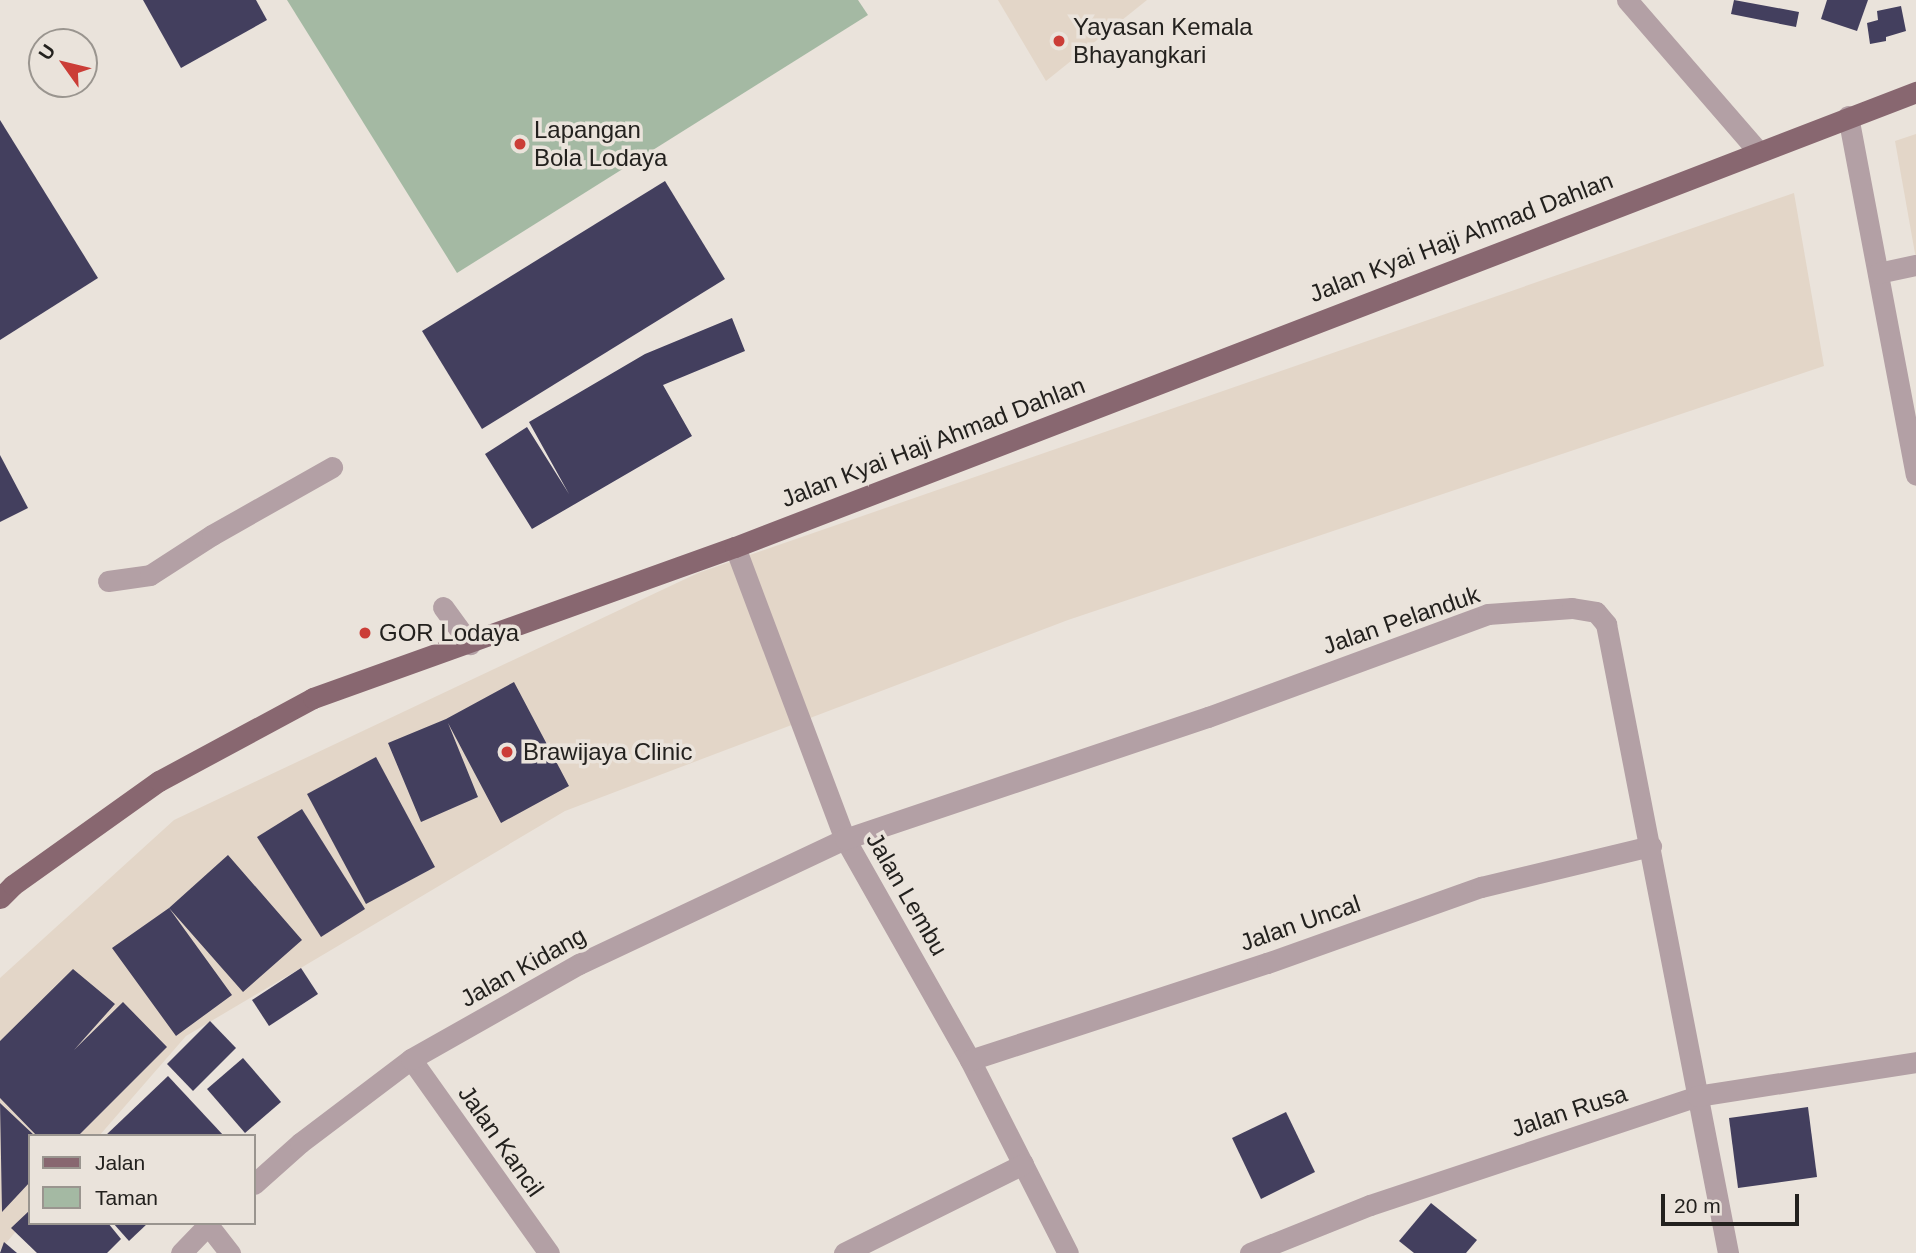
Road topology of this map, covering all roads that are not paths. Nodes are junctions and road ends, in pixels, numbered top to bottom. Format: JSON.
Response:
{"nodes":[{"id":1,"x":1627,"y":0,"type":"edge"},
{"id":2,"x":1916,"y":92,"type":"edge"},
{"id":3,"x":1848,"y":116,"type":"junction"},
{"id":4,"x":1758,"y":151,"type":"junction"},
{"id":5,"x":1916,"y":265,"type":"edge"},
{"id":6,"x":1878,"y":273,"type":"junction"},
{"id":7,"x":332,"y":467,"type":"dead end"},
{"id":8,"x":1916,"y":475,"type":"edge"},
{"id":9,"x":735,"y":547,"type":"junction"},
{"id":10,"x":108,"y":581,"type":"dead end"},
{"id":11,"x":443,"y":607,"type":"dead end"},
{"id":12,"x":470,"y":644,"type":"junction"},
{"id":13,"x":845,"y":839,"type":"junction"},
{"id":14,"x":1651,"y":846,"type":"junction"},
{"id":15,"x":0,"y":898,"type":"edge"},
{"id":16,"x":411,"y":1059,"type":"junction"},
{"id":17,"x":970,"y":1060,"type":"junction"},
{"id":18,"x":1916,"y":1062,"type":"edge"},
{"id":19,"x":1697,"y":1096,"type":"junction"},
{"id":20,"x":1023,"y":1164,"type":"junction"},
{"id":21,"x":256,"y":1182,"type":"edge"},
{"id":22,"x":208,"y":1225,"type":"edge"},
{"id":23,"x":210,"y":1225,"type":"edge"},
{"id":24,"x":181,"y":1253,"type":"edge"},
{"id":25,"x":230,"y":1253,"type":"edge"},
{"id":26,"x":550,"y":1253,"type":"edge"},
{"id":27,"x":844,"y":1253,"type":"edge"},
{"id":28,"x":1068,"y":1253,"type":"edge"},
{"id":29,"x":1250,"y":1253,"type":"edge"},
{"id":30,"x":1728,"y":1253,"type":"edge"}],
"edges":[{"from":1,"to":4,"type":"street"},
{"from":2,"to":3,"type":"main road","name":"Jalan Kyai Haji Ahmad Dahlan"},
{"from":3,"to":4,"type":"main road","name":"Jalan Kyai Haji Ahmad Dahlan"},
{"from":3,"to":6,"type":"street"},
{"from":4,"to":9,"type":"main road","name":"Jalan Kyai Haji Ahmad Dahlan"},
{"from":5,"to":6,"type":"street"},
{"from":6,"to":8,"type":"street"},
{"from":7,"to":10,"type":"street"},
{"from":9,"to":12,"type":"main road","name":"Jalan Kyai Haji Ahmad Dahlan"},
{"from":9,"to":13,"type":"street","name":"Jalan Lembu"},
{"from":11,"to":12,"type":"street"},
{"from":12,"to":15,"type":"main road","name":"Jalan Kyai Haji Ahmad Dahlan"},
{"from":13,"to":14,"type":"street","name":"Jalan Pelanduk"},
{"from":13,"to":16,"type":"street","name":"Jalan Kidang"},
{"from":13,"to":17,"type":"street","name":"Jalan Lembu"},
{"from":14,"to":17,"type":"street","name":"Jalan Uncal"},
{"from":14,"to":19,"type":"street","name":"Jalan Pelanduk"},
{"from":16,"to":21,"type":"street","name":"Jalan Kidang"},
{"from":16,"to":26,"type":"street","name":"Jalan Kancil"},
{"from":17,"to":20,"type":"street","name":"Jalan Lembu"},
{"from":18,"to":19,"type":"street","name":"Jalan Rusa"},
{"from":19,"to":29,"type":"street","name":"Jalan Rusa"},
{"from":19,"to":30,"type":"street","name":"Jalan Pelanduk"},
{"from":20,"to":27,"type":"street"},
{"from":20,"to":28,"type":"street","name":"Jalan Lembu"},
{"from":22,"to":24,"type":"street"},
{"from":23,"to":25,"type":"street"}]}
